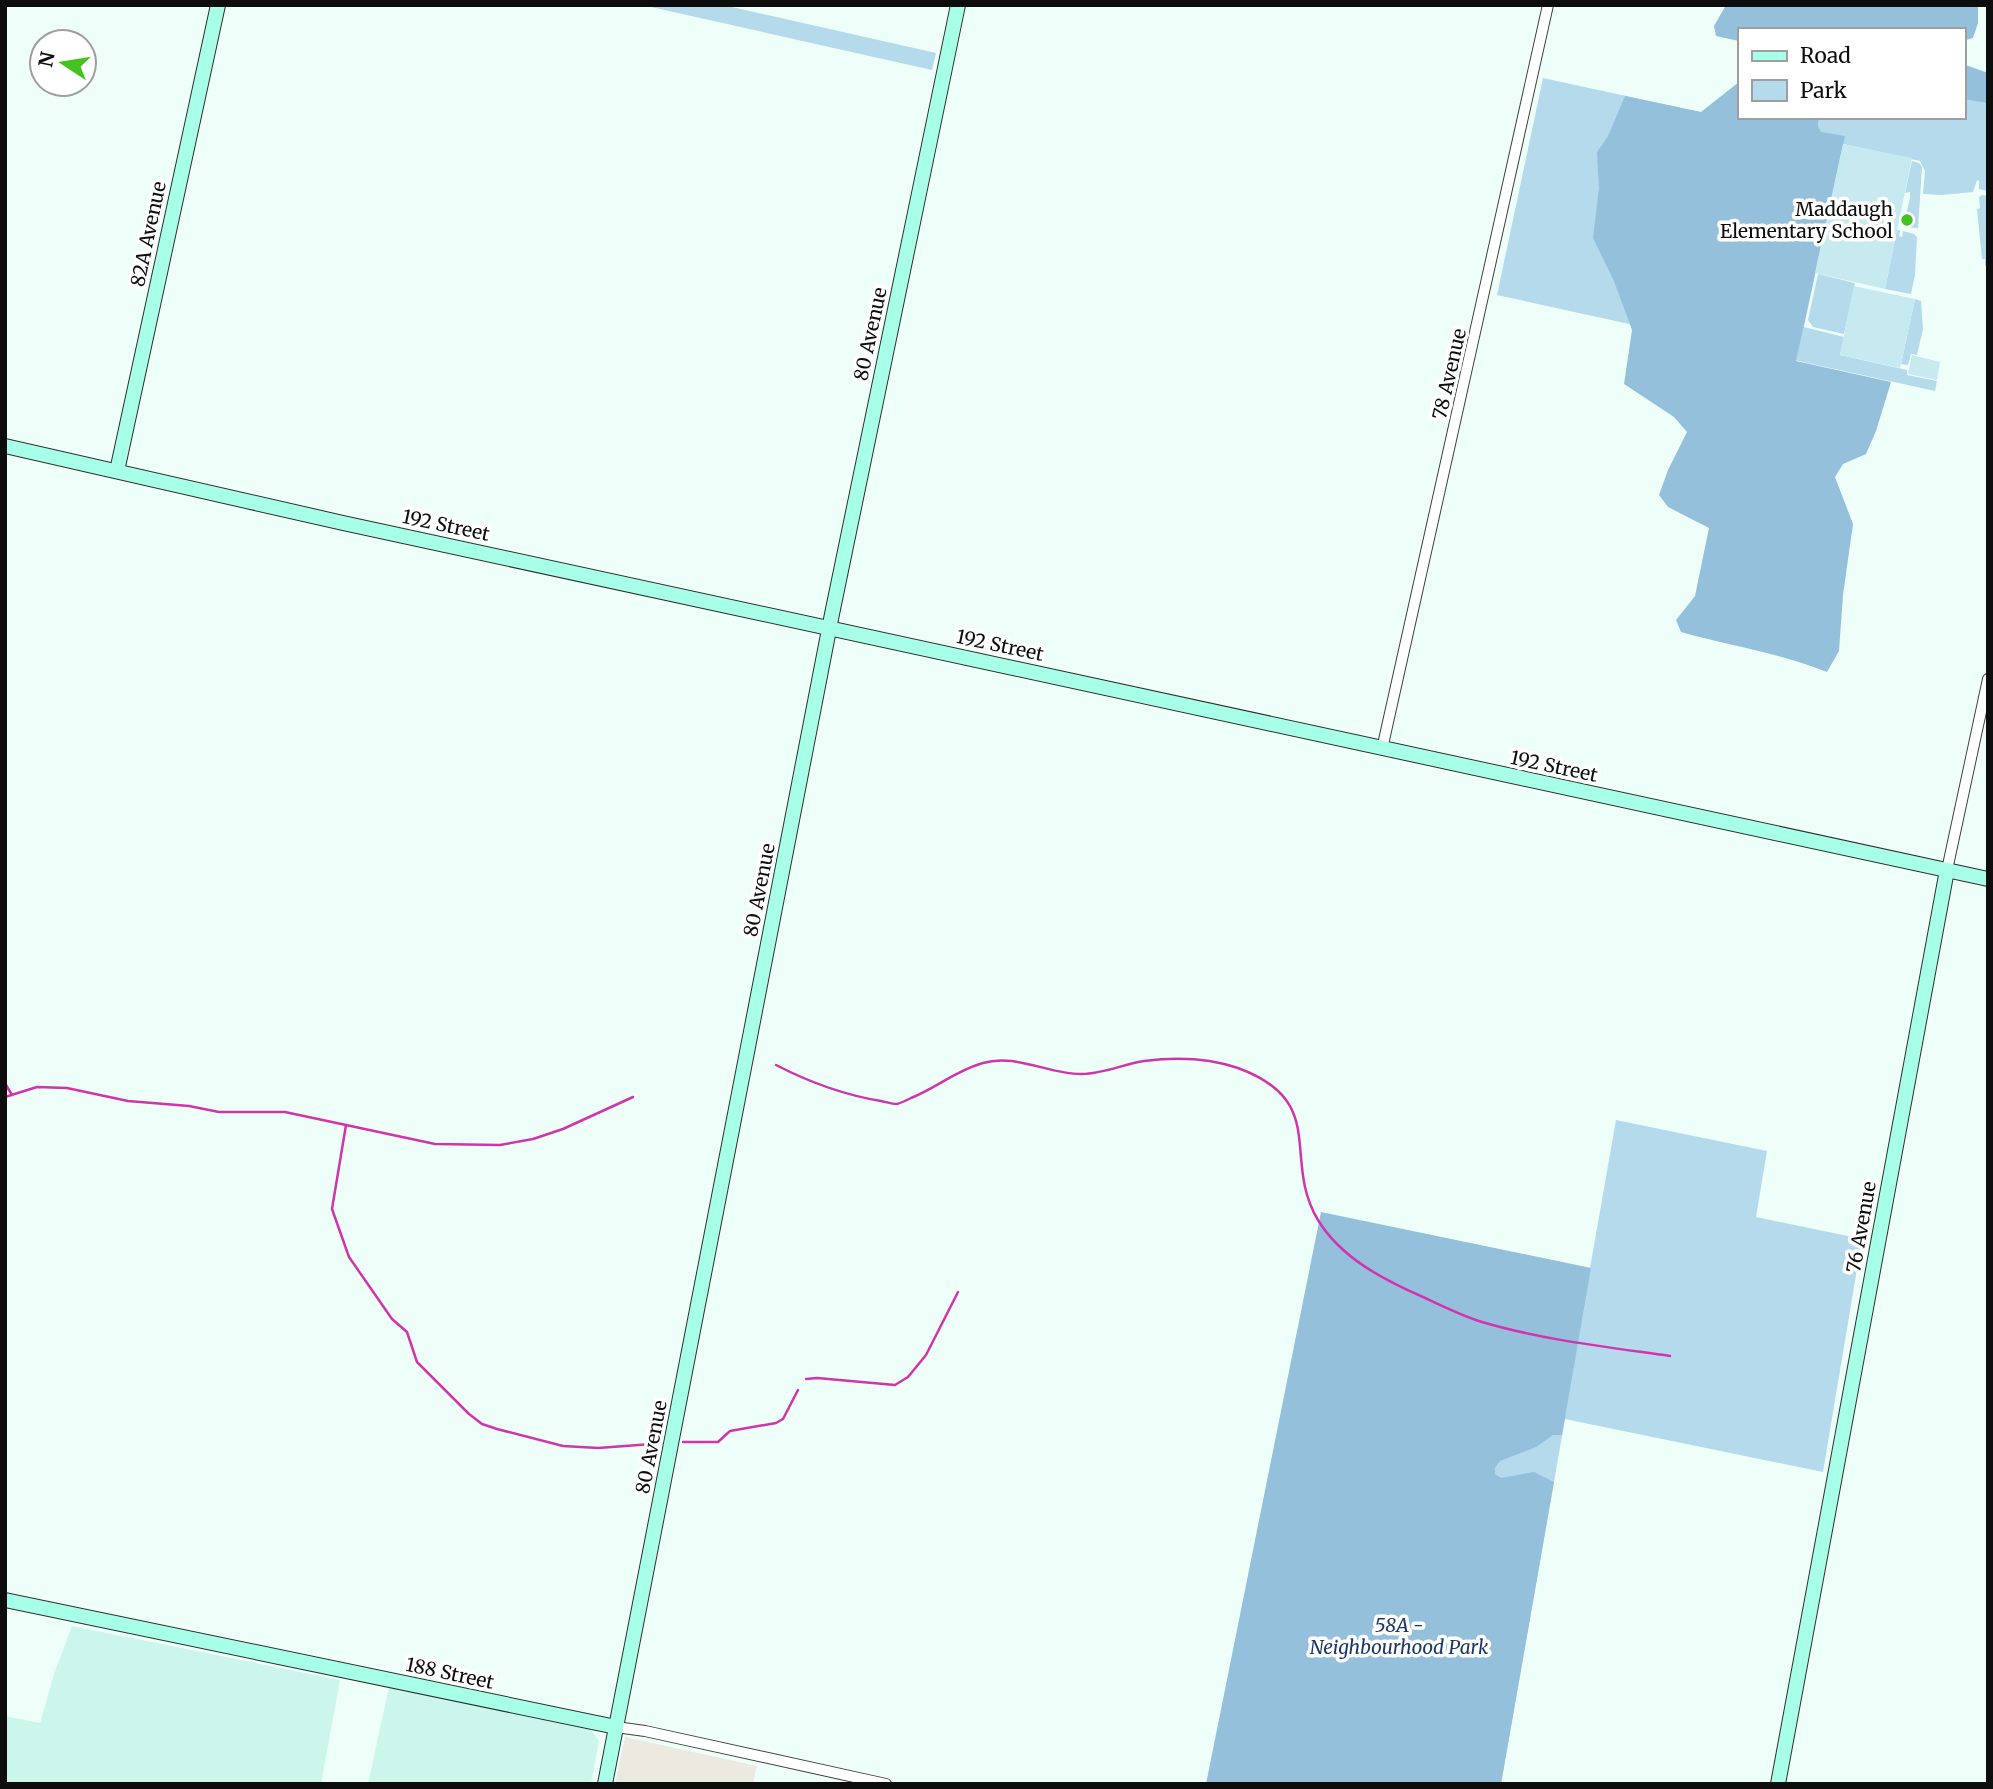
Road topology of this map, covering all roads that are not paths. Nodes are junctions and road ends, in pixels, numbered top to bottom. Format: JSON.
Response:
{"nodes":[{"id":1,"x":218,"y":5,"type":"edge"},
{"id":2,"x":958,"y":5,"type":"edge"},
{"id":3,"x":1548,"y":5,"type":"edge"},
{"id":4,"x":5,"y":446,"type":"edge"},
{"id":5,"x":117,"y":471,"type":"junction"},
{"id":6,"x":830,"y":628,"type":"junction"},
{"id":7,"x":1988,"y":679,"type":"edge"},
{"id":8,"x":1382,"y":749,"type":"junction"},
{"id":9,"x":1947,"y":870,"type":"junction"},
{"id":10,"x":1988,"y":879,"type":"edge"},
{"id":11,"x":5,"y":1600,"type":"edge"},
{"id":12,"x":616,"y":1727,"type":"junction"},
{"id":13,"x":605,"y":1784,"type":"edge"},
{"id":14,"x":887,"y":1784,"type":"edge"},
{"id":15,"x":1778,"y":1784,"type":"edge"}],
"edges":[{"from":1,"to":5,"type":"main road","name":"82A Avenue"},
{"from":2,"to":6,"type":"main road","name":"80 Avenue"},
{"from":3,"to":8,"type":"street","name":"78 Avenue"},
{"from":4,"to":5,"type":"main road","name":"192 Street"},
{"from":5,"to":6,"type":"main road","name":"192 Street"},
{"from":6,"to":8,"type":"main road","name":"192 Street"},
{"from":6,"to":12,"type":"main road","name":"80 Avenue"},
{"from":7,"to":9,"type":"street","name":"76 Avenue"},
{"from":8,"to":9,"type":"main road","name":"192 Street"},
{"from":9,"to":10,"type":"main road","name":"192 Street"},
{"from":9,"to":15,"type":"main road","name":"76 Avenue"},
{"from":11,"to":12,"type":"main road","name":"188 Street"},
{"from":12,"to":13,"type":"main road","name":"80 Avenue"},
{"from":12,"to":14,"type":"street","name":"188 Street"}]}
